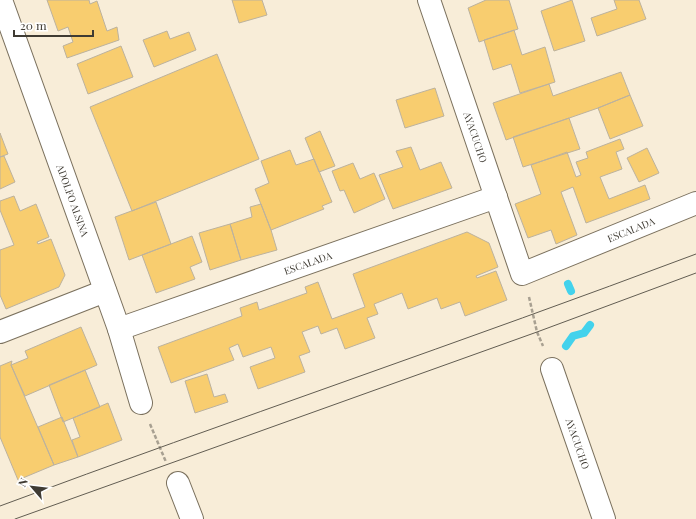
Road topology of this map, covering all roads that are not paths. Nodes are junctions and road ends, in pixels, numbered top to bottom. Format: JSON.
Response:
{"nodes":[{"id":1,"x":1,"y":0,"type":"edge"},
{"id":2,"x":429,"y":0,"type":"edge"},
{"id":3,"x":496,"y":197,"type":"junction"},
{"id":4,"x":696,"y":203,"type":"edge"},
{"id":5,"x":522,"y":274,"type":"joint"},
{"id":6,"x":105,"y":291,"type":"junction"},
{"id":7,"x":119,"y":329,"type":"junction"},
{"id":8,"x":0,"y":332,"type":"edge"},
{"id":9,"x":552,"y":369,"type":"road end"},
{"id":10,"x":141,"y":403,"type":"road end"},
{"id":11,"x":178,"y":483,"type":"road end"},
{"id":12,"x":187,"y":518,"type":"edge"},
{"id":13,"x":604,"y":519,"type":"edge"}],
"edges":[{"from":1,"to":6,"type":"street","name":"ADOLFO ALSINA"},
{"from":2,"to":3,"type":"street","name":"AYACUCHO"},
{"from":3,"to":5,"type":"street","name":"AYACUCHO"},
{"from":3,"to":7,"type":"street","name":"ESCALADA"},
{"from":4,"to":5,"type":"street","name":"ESCALADA"},
{"from":6,"to":7,"type":"street","name":"ADOLFO ALSINA"},
{"from":6,"to":8,"type":"street"},
{"from":7,"to":10,"type":"street","name":"ADOLFO ALSINA"},
{"from":9,"to":13,"type":"street","name":"AYACUCHO"},
{"from":11,"to":12,"type":"street"}]}
